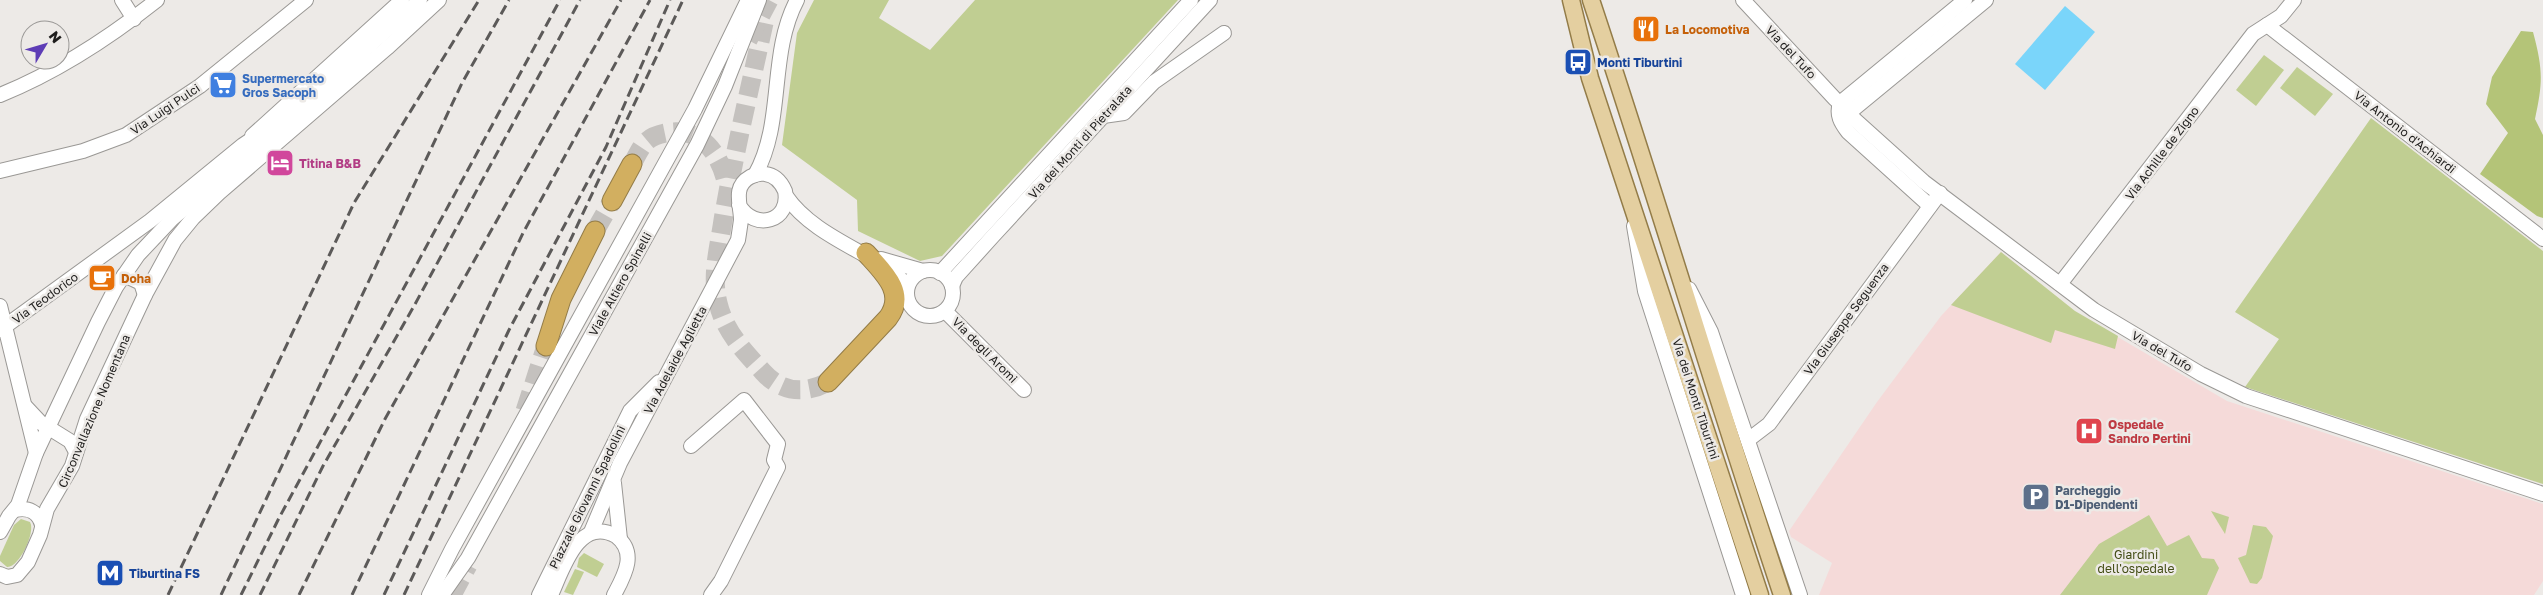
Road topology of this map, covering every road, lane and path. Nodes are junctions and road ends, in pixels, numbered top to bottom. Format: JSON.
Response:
{"nodes":[{"id":1,"x":122,"y":0,"type":"edge"},
{"id":2,"x":157,"y":0,"type":"edge"},
{"id":3,"x":306,"y":0,"type":"edge"},
{"id":4,"x":402,"y":0,"type":"edge"},
{"id":5,"x":420,"y":0,"type":"edge"},
{"id":6,"x":439,"y":0,"type":"edge"},
{"id":7,"x":748,"y":0,"type":"edge"},
{"id":8,"x":759,"y":0,"type":"edge"},
{"id":9,"x":797,"y":0,"type":"edge"},
{"id":10,"x":1191,"y":0,"type":"edge"},
{"id":11,"x":1210,"y":0,"type":"edge"},
{"id":12,"x":1570,"y":0,"type":"edge"},
{"id":13,"x":1591,"y":0,"type":"edge"},
{"id":14,"x":1743,"y":0,"type":"edge"},
{"id":15,"x":1965,"y":0,"type":"edge"},
{"id":16,"x":2294,"y":0,"type":"edge"},
{"id":17,"x":1981,"y":2,"type":"edge"},
{"id":18,"x":1753,"y":5,"type":"edge"},
{"id":19,"x":387,"y":6,"type":"edge"},
{"id":20,"x":134,"y":19,"type":"junction"},
{"id":21,"x":2267,"y":25,"type":"junction"},
{"id":22,"x":1224,"y":33,"type":"dead end"},
{"id":23,"x":1910,"y":54,"type":"junction"},
{"id":24,"x":0,"y":95,"type":"edge"},
{"id":25,"x":1845,"y":108,"type":"junction"},
{"id":26,"x":297,"y":109,"type":"junction"},
{"id":27,"x":695,"y":109,"type":"junction"},
{"id":28,"x":1103,"y":116,"type":"junction"},
{"id":29,"x":710,"y":117,"type":"junction"},
{"id":30,"x":684,"y":129,"type":"junction"},
{"id":31,"x":770,"y":134,"type":"junction"},
{"id":32,"x":701,"y":137,"type":"junction"},
{"id":33,"x":243,"y":145,"type":"junction"},
{"id":34,"x":632,"y":164,"type":"tunnel mouth"},
{"id":35,"x":0,"y":171,"type":"edge"},
{"id":36,"x":754,"y":175,"type":"junction"},
{"id":37,"x":775,"y":177,"type":"junction"},
{"id":38,"x":1940,"y":193,"type":"junction"},
{"id":39,"x":786,"y":196,"type":"junction"},
{"id":40,"x":612,"y":201,"type":"tunnel mouth"},
{"id":41,"x":739,"y":205,"type":"junction"},
{"id":42,"x":1930,"y":206,"type":"junction"},
{"id":43,"x":772,"y":218,"type":"junction"},
{"id":44,"x":810,"y":223,"type":"junction"},
{"id":45,"x":595,"y":231,"type":"tunnel mouth"},
{"id":46,"x":2543,"y":239,"type":"edge"},
{"id":47,"x":738,"y":240,"type":"junction"},
{"id":48,"x":866,"y":254,"type":"junction"},
{"id":49,"x":1676,"y":266,"type":"junction"},
{"id":50,"x":923,"y":271,"type":"junction"},
{"id":51,"x":940,"y":273,"type":"junction"},
{"id":52,"x":124,"y":274,"type":"junction"},
{"id":53,"x":2060,"y":284,"type":"junction"},
{"id":54,"x":952,"y":286,"type":"junction"},
{"id":55,"x":907,"y":291,"type":"junction"},
{"id":56,"x":145,"y":295,"type":"junction"},
{"id":57,"x":0,"y":306,"type":"edge"},
{"id":58,"x":945,"y":311,"type":"junction"},
{"id":59,"x":3,"y":328,"type":"edge"},
{"id":60,"x":546,"y":346,"type":"tunnel mouth"},
{"id":61,"x":667,"y":374,"type":"junction"},
{"id":62,"x":828,"y":382,"type":"tunnel mouth"},
{"id":63,"x":1024,"y":390,"type":"dead end"},
{"id":64,"x":25,"y":406,"type":"junction"},
{"id":65,"x":522,"y":422,"type":"junction"},
{"id":66,"x":48,"y":428,"type":"junction"},
{"id":67,"x":539,"y":431,"type":"junction"},
{"id":68,"x":512,"y":439,"type":"junction"},
{"id":69,"x":1748,"y":440,"type":"junction"},
{"id":70,"x":691,"y":446,"type":"dead end"},
{"id":71,"x":529,"y":448,"type":"junction"},
{"id":72,"x":76,"y":452,"type":"junction"},
{"id":73,"x":36,"y":453,"type":"junction"},
{"id":74,"x":614,"y":480,"type":"junction"},
{"id":75,"x":2543,"y":494,"type":"edge"},
{"id":76,"x":15,"y":510,"type":"junction"},
{"id":77,"x":42,"y":525,"type":"junction"},
{"id":78,"x":0,"y":532,"type":"edge"},
{"id":79,"x":591,"y":532,"type":"junction"},
{"id":80,"x":620,"y":540,"type":"junction"},
{"id":81,"x":563,"y":570,"type":"junction"},
{"id":82,"x":0,"y":574,"type":"edge"},
{"id":83,"x":548,"y":576,"type":"junction"},
{"id":84,"x":1757,"y":594,"type":"edge"},
{"id":85,"x":1795,"y":594,"type":"edge"},
{"id":86,"x":430,"y":595,"type":"edge"},
{"id":87,"x":442,"y":595,"type":"edge"},
{"id":88,"x":539,"y":595,"type":"edge"},
{"id":89,"x":551,"y":595,"type":"edge"},
{"id":90,"x":614,"y":595,"type":"edge"},
{"id":91,"x":711,"y":595,"type":"edge"},
{"id":92,"x":1782,"y":595,"type":"edge"}],
"edges":[{"from":1,"to":20,"type":"street"},
{"from":2,"to":20,"type":"street"},
{"from":3,"to":35,"type":"street","name":"Via Luigi Pulci"},
{"from":4,"to":19,"type":"street"},
{"from":5,"to":26,"type":"street"},
{"from":6,"to":56,"type":"street","name":"Circonvallazione Nomentana"},
{"from":7,"to":27,"type":"street","name":"Viale Altiero Spinelli"},
{"from":8,"to":29,"type":"street","name":"Viale Altiero Spinelli"},
{"from":9,"to":31,"type":"street"},
{"from":10,"to":51,"type":"street","name":"Via dei Monti di Pietralata"},
{"from":11,"to":28,"type":"street","name":"Via dei Monti di Pietralata"},
{"from":12,"to":84,"type":"main road","name":"Via dei Monti Tiburtini"},
{"from":13,"to":49,"type":"main road","name":"Via dei Monti Tiburtini"},
{"from":14,"to":18,"type":"street","name":"Via del Tufo"},
{"from":15,"to":23,"type":"street"},
{"from":16,"to":21,"type":"street","name":"Via Achille de Zigno"},
{"from":17,"to":23,"type":"street"},
{"from":18,"to":25,"type":"street","name":"Via del Tufo"},
{"from":19,"to":33,"type":"street"},
{"from":20,"to":24,"type":"street"},
{"from":21,"to":46,"type":"street","name":"Via Antonio d'Achiardi"},
{"from":21,"to":53,"type":"street","name":"Via Achille de Zigno"},
{"from":22,"to":28,"type":"street"},
{"from":23,"to":25,"type":"street"},
{"from":25,"to":38,"type":"street","name":"Via del Tufo"},
{"from":25,"to":42,"type":"street"},
{"from":26,"to":33,"type":"street"},
{"from":26,"to":52,"type":"street"},
{"from":27,"to":29,"type":"street"},
{"from":27,"to":30,"type":"street","name":"Viale Altiero Spinelli"},
{"from":28,"to":54,"type":"street","name":"Via dei Monti di Pietralata"},
{"from":29,"to":32,"type":"street","name":"Viale Altiero Spinelli"},
{"from":30,"to":32,"type":"street"},
{"from":30,"to":65,"type":"street","name":"Viale Altiero Spinelli"},
{"from":31,"to":36,"type":"street"},
{"from":31,"to":37,"type":"street"},
{"from":32,"to":67,"type":"street","name":"Viale Altiero Spinelli"},
{"from":33,"to":59,"type":"street","name":"Via Teodorico"},
{"from":34,"to":40,"type":"highway"},
{"from":36,"to":37,"type":"street"},
{"from":36,"to":41,"type":"street"},
{"from":37,"to":39,"type":"street"},
{"from":38,"to":42,"type":"street","name":"Via Giuseppe Seguenza"},
{"from":38,"to":53,"type":"street","name":"Via del Tufo"},
{"from":39,"to":43,"type":"street"},
{"from":39,"to":44,"type":"street"},
{"from":41,"to":43,"type":"street"},
{"from":41,"to":47,"type":"street","name":"Via Adelaide Aglietta"},
{"from":42,"to":69,"type":"street","name":"Via Giuseppe Seguenza"},
{"from":43,"to":44,"type":"street"},
{"from":43,"to":47,"type":"street","name":"Via Adelaide Aglietta"},
{"from":44,"to":48,"type":"street"},
{"from":45,"to":60,"type":"highway"},
{"from":47,"to":61,"type":"street","name":"Via Adelaide Aglietta"},
{"from":48,"to":50,"type":"street"},
{"from":48,"to":55,"type":"street"},
{"from":48,"to":62,"type":"highway"},
{"from":49,"to":69,"type":"street","name":"Via dei Monti Tiburtini"},
{"from":49,"to":92,"type":"main road","name":"Via dei Monti Tiburtini"},
{"from":50,"to":51,"type":"street"},
{"from":50,"to":55,"type":"street"},
{"from":51,"to":54,"type":"street"},
{"from":52,"to":56,"type":"street"},
{"from":52,"to":66,"type":"street"},
{"from":53,"to":75,"type":"street","name":"Via del Tufo"},
{"from":54,"to":58,"type":"street"},
{"from":55,"to":58,"type":"street"},
{"from":56,"to":72,"type":"street","name":"Circonvallazione Nomentana"},
{"from":57,"to":59,"type":"street"},
{"from":58,"to":63,"type":"street","name":"Via degli Aromi"},
{"from":59,"to":64,"type":"street"},
{"from":61,"to":74,"type":"street","name":"Via Adelaide Aglietta"},
{"from":61,"to":83,"type":"street","name":"Piazzale Giovanni Spadolini"},
{"from":64,"to":66,"type":"street"},
{"from":64,"to":73,"type":"street"},
{"from":65,"to":67,"type":"street"},
{"from":65,"to":68,"type":"street","name":"Viale Altiero Spinelli"},
{"from":66,"to":72,"type":"street"},
{"from":66,"to":73,"type":"street"},
{"from":67,"to":71,"type":"street","name":"Viale Altiero Spinelli"},
{"from":68,"to":71,"type":"street"},
{"from":68,"to":86,"type":"street","name":"Viale Altiero Spinelli"},
{"from":69,"to":85,"type":"street","name":"Via dei Monti Tiburtini"},
{"from":70,"to":91,"type":"street"},
{"from":71,"to":87,"type":"street","name":"Viale Altiero Spinelli"},
{"from":72,"to":77,"type":"street","name":"Circonvallazione Nomentana"},
{"from":73,"to":76,"type":"street"},
{"from":74,"to":79,"type":"street","name":"Via Adelaide Aglietta"},
{"from":74,"to":80,"type":"street","name":"Via Adelaide Aglietta"},
{"from":76,"to":77,"type":"street"},
{"from":76,"to":78,"type":"street"},
{"from":77,"to":82,"type":"street","name":"Circonvallazione Nomentana"},
{"from":79,"to":80,"type":"street","name":"Piazzale Giovanni Spadolini"},
{"from":79,"to":81,"type":"street","name":"Piazzale Giovanni Spadolini"},
{"from":80,"to":90,"type":"street"},
{"from":81,"to":83,"type":"street","name":"Piazzale Giovanni Spadolini"},
{"from":81,"to":89,"type":"street","name":"Piazzale Giovanni Spadolini"},
{"from":83,"to":88,"type":"street","name":"Piazzale Giovanni Spadolini"}]}
